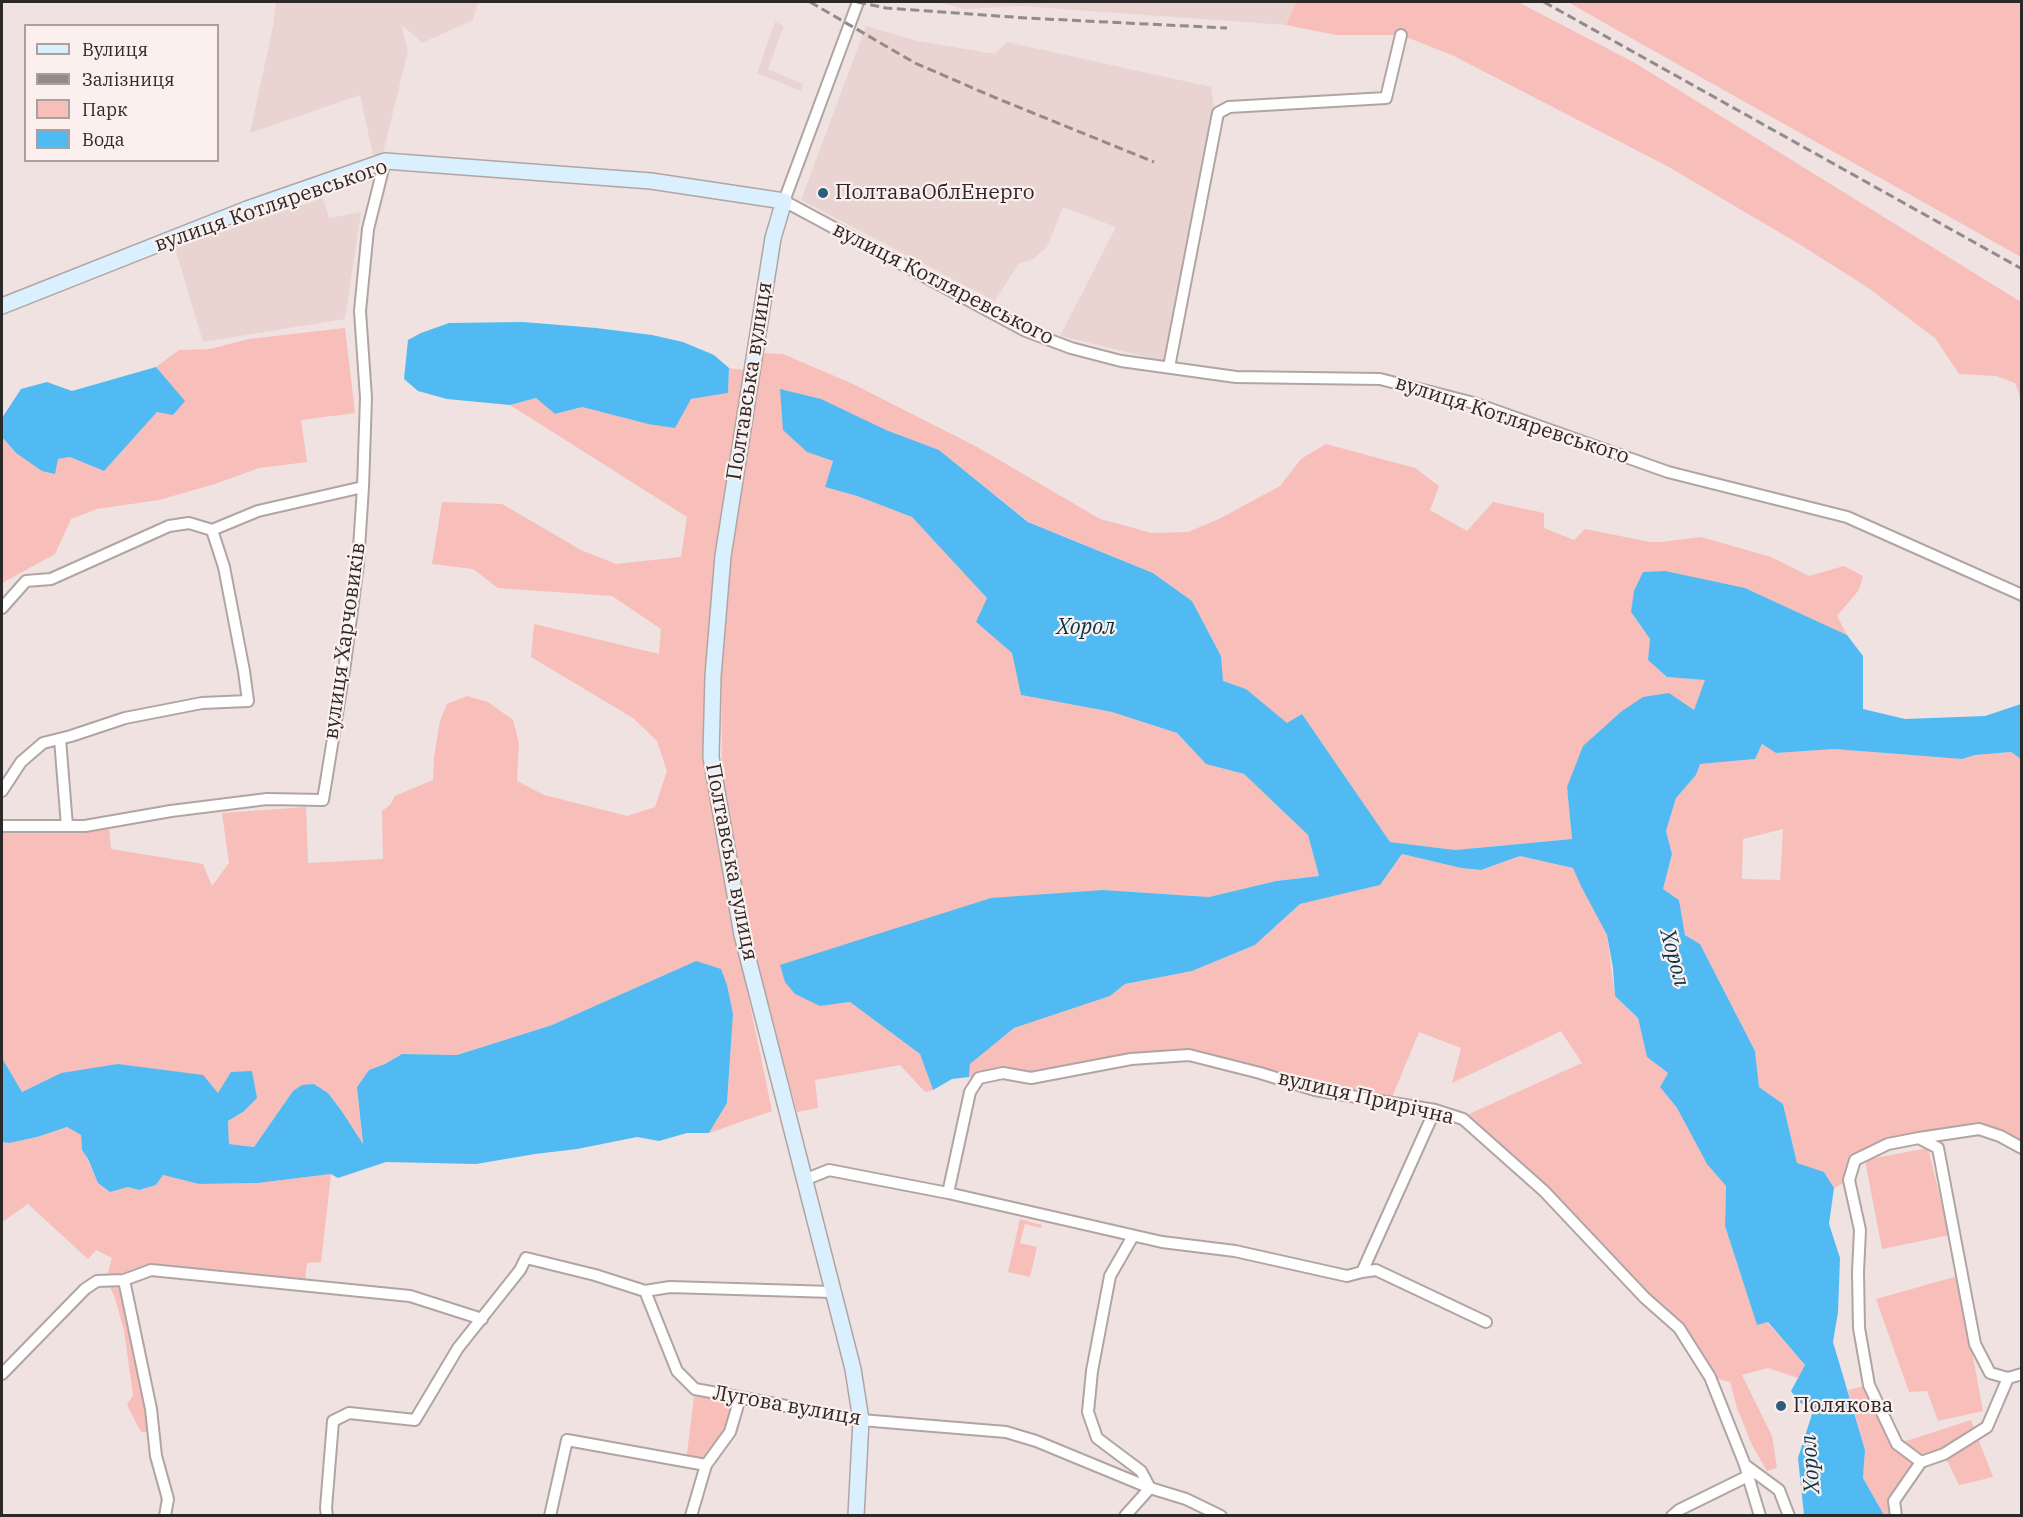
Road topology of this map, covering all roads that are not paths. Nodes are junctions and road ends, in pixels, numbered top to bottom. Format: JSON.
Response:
{"nodes":[{"id":1,"x":858,"y":2,"type":"edge"},
{"id":2,"x":1401,"y":34,"type":"dead end"},
{"id":3,"x":385,"y":161,"type":"junction"},
{"id":4,"x":784,"y":201,"type":"junction"},
{"id":5,"x":2,"y":306,"type":"edge"},
{"id":6,"x":1169,"y":367,"type":"junction"},
{"id":7,"x":363,"y":487,"type":"junction"},
{"id":8,"x":212,"y":530,"type":"junction"},
{"id":9,"x":2022,"y":595,"type":"edge"},
{"id":10,"x":2,"y":608,"type":"edge"},
{"id":11,"x":60,"y":739,"type":"junction"},
{"id":12,"x":2,"y":791,"type":"edge"},
{"id":13,"x":2,"y":826,"type":"edge"},
{"id":14,"x":66,"y":826,"type":"junction"},
{"id":15,"x":1435,"y":1110,"type":"junction"},
{"id":16,"x":1919,"y":1138,"type":"junction"},
{"id":17,"x":2022,"y":1148,"type":"edge"},
{"id":18,"x":804,"y":1180,"type":"junction"},
{"id":19,"x":948,"y":1193,"type":"junction"},
{"id":20,"x":1133,"y":1236,"type":"junction"},
{"id":21,"x":1362,"y":1272,"type":"junction"},
{"id":22,"x":124,"y":1280,"type":"junction"},
{"id":23,"x":645,"y":1291,"type":"junction"},
{"id":24,"x":832,"y":1292,"type":"junction"},
{"id":25,"x":482,"y":1318,"type":"junction"},
{"id":26,"x":1486,"y":1322,"type":"dead end"},
{"id":27,"x":2,"y":1374,"type":"edge"},
{"id":28,"x":2022,"y":1374,"type":"edge"},
{"id":29,"x":2008,"y":1378,"type":"junction"},
{"id":30,"x":740,"y":1398,"type":"junction"},
{"id":31,"x":861,"y":1420,"type":"junction"},
{"id":32,"x":1921,"y":1462,"type":"junction"},
{"id":33,"x":706,"y":1465,"type":"junction"},
{"id":34,"x":1746,"y":1471,"type":"junction"},
{"id":35,"x":1150,"y":1488,"type":"junction"},
{"id":36,"x":165,"y":1515,"type":"edge"},
{"id":37,"x":327,"y":1515,"type":"edge"},
{"id":38,"x":550,"y":1515,"type":"edge"},
{"id":39,"x":691,"y":1515,"type":"edge"},
{"id":40,"x":856,"y":1515,"type":"edge"},
{"id":41,"x":1125,"y":1515,"type":"edge"},
{"id":42,"x":1221,"y":1515,"type":"edge"},
{"id":43,"x":1672,"y":1515,"type":"edge"},
{"id":44,"x":1760,"y":1515,"type":"edge"},
{"id":45,"x":1789,"y":1515,"type":"edge"},
{"id":46,"x":1896,"y":1515,"type":"edge"}],
"edges":[{"from":1,"to":4,"type":"street"},
{"from":2,"to":6,"type":"street"},
{"from":3,"to":4,"type":"street","name":"вулиця Котляревського"},
{"from":3,"to":5,"type":"street","name":"вулиця Котляревського"},
{"from":3,"to":7,"type":"street","name":"вулиця Харчовиків"},
{"from":4,"to":6,"type":"street","name":"вулиця Котляревського"},
{"from":4,"to":18,"type":"street","name":"Полтавська вулиця"},
{"from":6,"to":9,"type":"street","name":"вулиця Котляревського"},
{"from":7,"to":8,"type":"street"},
{"from":7,"to":14,"type":"street","name":"вулиця Харчовиків"},
{"from":8,"to":10,"type":"street"},
{"from":8,"to":11,"type":"street"},
{"from":11,"to":12,"type":"street"},
{"from":11,"to":14,"type":"street"},
{"from":13,"to":14,"type":"street","name":"вулиця Харчовиків"},
{"from":15,"to":19,"type":"street","name":"вулиця Прирічна"},
{"from":15,"to":21,"type":"street"},
{"from":15,"to":34,"type":"street","name":"вулиця Прирічна"},
{"from":16,"to":17,"type":"street"},
{"from":16,"to":29,"type":"street"},
{"from":16,"to":32,"type":"street"},
{"from":18,"to":19,"type":"street"},
{"from":18,"to":24,"type":"street","name":"Полтавська вулиця"},
{"from":19,"to":20,"type":"street"},
{"from":20,"to":21,"type":"street"},
{"from":20,"to":35,"type":"street"},
{"from":21,"to":26,"type":"street"},
{"from":22,"to":25,"type":"street"},
{"from":22,"to":27,"type":"street"},
{"from":22,"to":36,"type":"street"},
{"from":23,"to":24,"type":"street"},
{"from":23,"to":25,"type":"street"},
{"from":23,"to":30,"type":"street","name":"Лугова вулиця"},
{"from":24,"to":31,"type":"street","name":"Полтавська вулиця"},
{"from":25,"to":37,"type":"street"},
{"from":28,"to":29,"type":"street"},
{"from":29,"to":32,"type":"street"},
{"from":30,"to":31,"type":"street","name":"Лугова вулиця"},
{"from":30,"to":33,"type":"street"},
{"from":31,"to":35,"type":"street","name":"Лугова вулиця"},
{"from":31,"to":40,"type":"street","name":"Полтавська вулиця"},
{"from":32,"to":46,"type":"street"},
{"from":33,"to":38,"type":"street"},
{"from":33,"to":39,"type":"street"},
{"from":34,"to":43,"type":"street"},
{"from":34,"to":44,"type":"street","name":"вулиця Прирічна"},
{"from":34,"to":45,"type":"street"},
{"from":35,"to":41,"type":"street"},
{"from":35,"to":42,"type":"street","name":"Лугова вулиця"}]}
